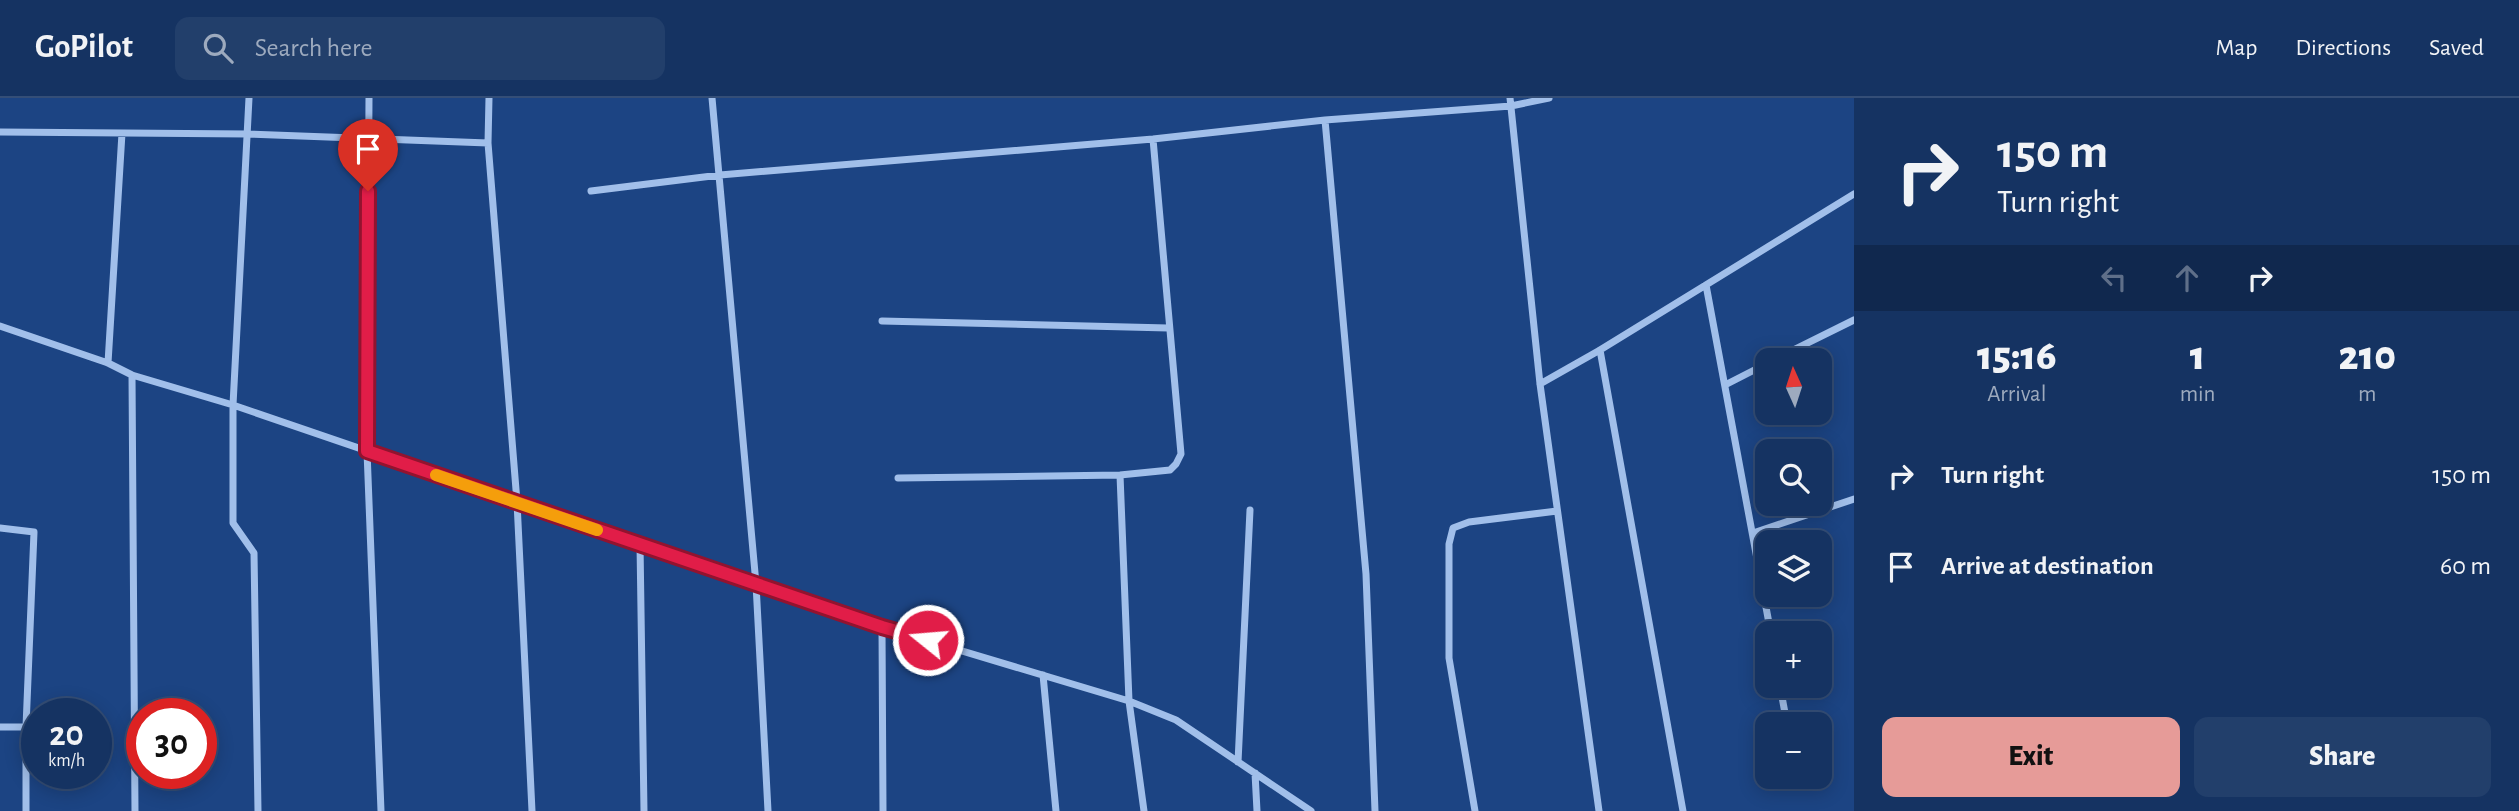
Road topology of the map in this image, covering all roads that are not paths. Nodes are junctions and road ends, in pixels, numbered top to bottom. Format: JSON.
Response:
{"nodes":[{"id":1,"x":249,"y":98,"type":"edge"},
{"id":2,"x":369,"y":98,"type":"edge"},
{"id":3,"x":489,"y":98,"type":"edge"},
{"id":4,"x":712,"y":98,"type":"edge"},
{"id":5,"x":1549,"y":98,"type":"edge"},
{"id":6,"x":1511,"y":102,"type":"edge"},
{"id":7,"x":1325,"y":120,"type":"junction"},
{"id":8,"x":0,"y":132,"type":"edge"},
{"id":9,"x":122,"y":133,"type":"junction"},
{"id":10,"x":248,"y":134,"type":"junction"},
{"id":11,"x":368,"y":139,"type":"junction"},
{"id":12,"x":1153,"y":139,"type":"junction"},
{"id":13,"x":488,"y":143,"type":"junction"},
{"id":14,"x":720,"y":174,"type":"junction"},
{"id":15,"x":591,"y":191,"type":"dead end"},
{"id":16,"x":1854,"y":194,"type":"edge"},
{"id":17,"x":1706,"y":285,"type":"junction"},
{"id":18,"x":1854,"y":320,"type":"edge"},
{"id":19,"x":882,"y":321,"type":"dead end"},
{"id":20,"x":0,"y":326,"type":"edge"},
{"id":21,"x":1168,"y":328,"type":"junction"},
{"id":22,"x":1797,"y":348,"type":"edge"},
{"id":23,"x":1600,"y":350,"type":"junction"},
{"id":24,"x":108,"y":363,"type":"junction"},
{"id":25,"x":1755,"y":370,"type":"edge"},
{"id":26,"x":132,"y":375,"type":"junction"},
{"id":27,"x":1540,"y":384,"type":"junction"},
{"id":28,"x":1725,"y":385,"type":"junction"},
{"id":29,"x":233,"y":405,"type":"junction"},
{"id":30,"x":367,"y":451,"type":"junction"},
{"id":31,"x":1120,"y":475,"type":"junction"},
{"id":32,"x":898,"y":478,"type":"dead end"},
{"id":33,"x":1854,"y":499,"type":"edge"},
{"id":34,"x":517,"y":502,"type":"junction"},
{"id":35,"x":1250,"y":510,"type":"dead end"},
{"id":36,"x":1557,"y":511,"type":"junction"},
{"id":37,"x":0,"y":528,"type":"edge"},
{"id":38,"x":1753,"y":533,"type":"junction"},
{"id":39,"x":640,"y":544,"type":"junction"},
{"id":40,"x":756,"y":584,"type":"junction"},
{"id":41,"x":1769,"y":621,"type":"edge"},
{"id":42,"x":882,"y":627,"type":"junction"},
{"id":43,"x":1043,"y":675,"type":"junction"},
{"id":44,"x":27,"y":698,"type":"edge"},
{"id":45,"x":1129,"y":701,"type":"junction"},
{"id":46,"x":0,"y":727,"type":"edge"},
{"id":47,"x":21,"y":727,"type":"edge"},
{"id":48,"x":1238,"y":762,"type":"junction"},
{"id":49,"x":1255,"y":773,"type":"junction"},
{"id":50,"x":26,"y":789,"type":"edge"},
{"id":51,"x":26,"y":811,"type":"edge"},
{"id":52,"x":135,"y":811,"type":"edge"},
{"id":53,"x":258,"y":811,"type":"edge"},
{"id":54,"x":381,"y":811,"type":"edge"},
{"id":55,"x":532,"y":811,"type":"edge"},
{"id":56,"x":644,"y":811,"type":"edge"},
{"id":57,"x":768,"y":811,"type":"edge"},
{"id":58,"x":883,"y":811,"type":"edge"},
{"id":59,"x":1056,"y":811,"type":"edge"},
{"id":60,"x":1144,"y":811,"type":"edge"},
{"id":61,"x":1257,"y":811,"type":"edge"},
{"id":62,"x":1311,"y":811,"type":"edge"},
{"id":63,"x":1375,"y":811,"type":"edge"},
{"id":64,"x":1475,"y":811,"type":"edge"},
{"id":65,"x":1599,"y":811,"type":"edge"},
{"id":66,"x":1684,"y":811,"type":"edge"}],
"edges":[{"from":1,"to":10,"type":"street"},
{"from":2,"to":11,"type":"street"},
{"from":3,"to":13,"type":"street"},
{"from":4,"to":14,"type":"street"},
{"from":5,"to":6,"type":"street"},
{"from":6,"to":7,"type":"street"},
{"from":6,"to":27,"type":"street"},
{"from":7,"to":12,"type":"street"},
{"from":7,"to":63,"type":"street"},
{"from":8,"to":9,"type":"street"},
{"from":9,"to":10,"type":"street"},
{"from":9,"to":24,"type":"street"},
{"from":10,"to":11,"type":"street"},
{"from":10,"to":29,"type":"street"},
{"from":11,"to":13,"type":"street"},
{"from":11,"to":30,"type":"street"},
{"from":12,"to":14,"type":"street"},
{"from":12,"to":21,"type":"street"},
{"from":13,"to":34,"type":"street"},
{"from":14,"to":15,"type":"street"},
{"from":14,"to":40,"type":"street"},
{"from":16,"to":17,"type":"street"},
{"from":17,"to":23,"type":"street"},
{"from":17,"to":28,"type":"street"},
{"from":18,"to":22,"type":"street"},
{"from":19,"to":21,"type":"street"},
{"from":20,"to":24,"type":"street"},
{"from":21,"to":31,"type":"street"},
{"from":23,"to":27,"type":"street"},
{"from":23,"to":66,"type":"street"},
{"from":24,"to":26,"type":"street"},
{"from":25,"to":28,"type":"street"},
{"from":26,"to":29,"type":"street"},
{"from":26,"to":52,"type":"street"},
{"from":27,"to":36,"type":"street"},
{"from":28,"to":38,"type":"street"},
{"from":29,"to":30,"type":"street"},
{"from":29,"to":53,"type":"street"},
{"from":30,"to":34,"type":"street"},
{"from":30,"to":54,"type":"street"},
{"from":31,"to":32,"type":"street"},
{"from":31,"to":45,"type":"street"},
{"from":33,"to":38,"type":"street"},
{"from":34,"to":39,"type":"street"},
{"from":34,"to":55,"type":"street"},
{"from":35,"to":48,"type":"street"},
{"from":36,"to":64,"type":"street"},
{"from":36,"to":65,"type":"street"},
{"from":37,"to":44,"type":"street"},
{"from":38,"to":41,"type":"street"},
{"from":39,"to":40,"type":"street"},
{"from":39,"to":56,"type":"street"},
{"from":40,"to":42,"type":"street"},
{"from":40,"to":57,"type":"street"},
{"from":42,"to":43,"type":"street"},
{"from":42,"to":58,"type":"street"},
{"from":43,"to":45,"type":"street"},
{"from":43,"to":59,"type":"street"},
{"from":45,"to":48,"type":"street"},
{"from":45,"to":60,"type":"street"},
{"from":46,"to":47,"type":"street"},
{"from":48,"to":49,"type":"street"},
{"from":49,"to":61,"type":"street"},
{"from":49,"to":62,"type":"street"},
{"from":50,"to":51,"type":"street"}]}
